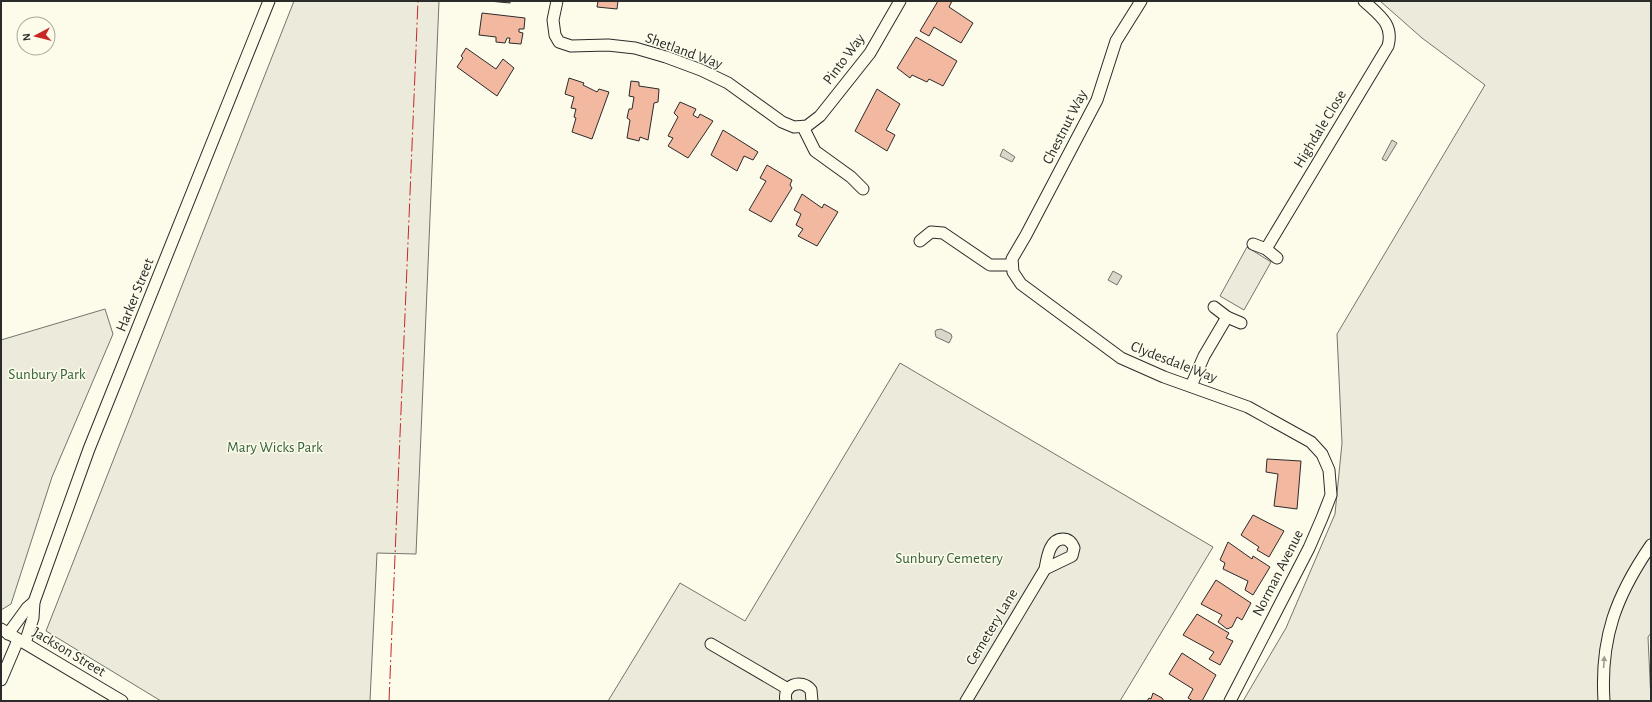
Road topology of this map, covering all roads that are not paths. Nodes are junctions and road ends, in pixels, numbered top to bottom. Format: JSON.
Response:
{"nodes":[{"id":1,"x":269,"y":1,"type":"edge"},
{"id":2,"x":557,"y":1,"type":"edge"},
{"id":3,"x":900,"y":1,"type":"edge"},
{"id":4,"x":1141,"y":1,"type":"edge"},
{"id":5,"x":1364,"y":1,"type":"edge"},
{"id":6,"x":803,"y":126,"type":"junction"},
{"id":7,"x":863,"y":190,"type":"dead end"},
{"id":8,"x":920,"y":241,"type":"dead end"},
{"id":9,"x":1253,"y":244,"type":"dead end"},
{"id":10,"x":1266,"y":249,"type":"junction"},
{"id":11,"x":1277,"y":258,"type":"dead end"},
{"id":12,"x":1012,"y":265,"type":"junction"},
{"id":13,"x":1214,"y":307,"type":"dead end"},
{"id":14,"x":1227,"y":317,"type":"junction"},
{"id":15,"x":1242,"y":323,"type":"dead end"},
{"id":16,"x":1191,"y":386,"type":"junction"},
{"id":17,"x":1322,"y":454,"type":"joint"},
{"id":18,"x":1651,"y":545,"type":"edge"},
{"id":19,"x":1045,"y":569,"type":"dead end"},
{"id":20,"x":34,"y":602,"type":"junction"},
{"id":21,"x":5,"y":632,"type":"edge"},
{"id":22,"x":21,"y":641,"type":"junction"},
{"id":23,"x":711,"y":644,"type":"dead end"},
{"id":24,"x":1,"y":680,"type":"edge"},
{"id":25,"x":788,"y":689,"type":"junction"},
{"id":26,"x":122,"y":701,"type":"edge"},
{"id":27,"x":786,"y":701,"type":"edge"},
{"id":28,"x":812,"y":701,"type":"edge"},
{"id":29,"x":966,"y":701,"type":"edge"},
{"id":30,"x":1230,"y":701,"type":"edge"},
{"id":31,"x":1604,"y":701,"type":"edge"}],
"edges":[{"from":1,"to":20,"type":"street","name":"Harker Street"},
{"from":2,"to":6,"type":"street","name":"Shetland Way"},
{"from":3,"to":6,"type":"street","name":"Pinto Way"},
{"from":4,"to":12,"type":"street","name":"Chestnut Way"},
{"from":5,"to":10,"type":"street","name":"Highdale Close"},
{"from":6,"to":7,"type":"street"},
{"from":8,"to":12,"type":"street"},
{"from":9,"to":10,"type":"street"},
{"from":10,"to":11,"type":"street"},
{"from":12,"to":16,"type":"street","name":"Clydesdale Way"},
{"from":13,"to":14,"type":"street"},
{"from":14,"to":15,"type":"street"},
{"from":14,"to":16,"type":"street"},
{"from":16,"to":17,"type":"street","name":"Clydesdale Way"},
{"from":17,"to":30,"type":"street","name":"Norman Avenue"},
{"from":31,"to":18,"type":"street","one_way":true},
{"from":19,"to":29,"type":"street","name":"Cemetery Lane"},
{"from":20,"to":21,"type":"street","name":"Harker Street"},
{"from":20,"to":22,"type":"street","name":"Harker Street"},
{"from":21,"to":22,"type":"street","name":"Jackson Street"},
{"from":22,"to":24,"type":"street","name":"Harker Street"},
{"from":22,"to":26,"type":"street","name":"Jackson Street"},
{"from":23,"to":25,"type":"street"},
{"from":25,"to":27,"type":"street"},
{"from":25,"to":28,"type":"street"}]}
